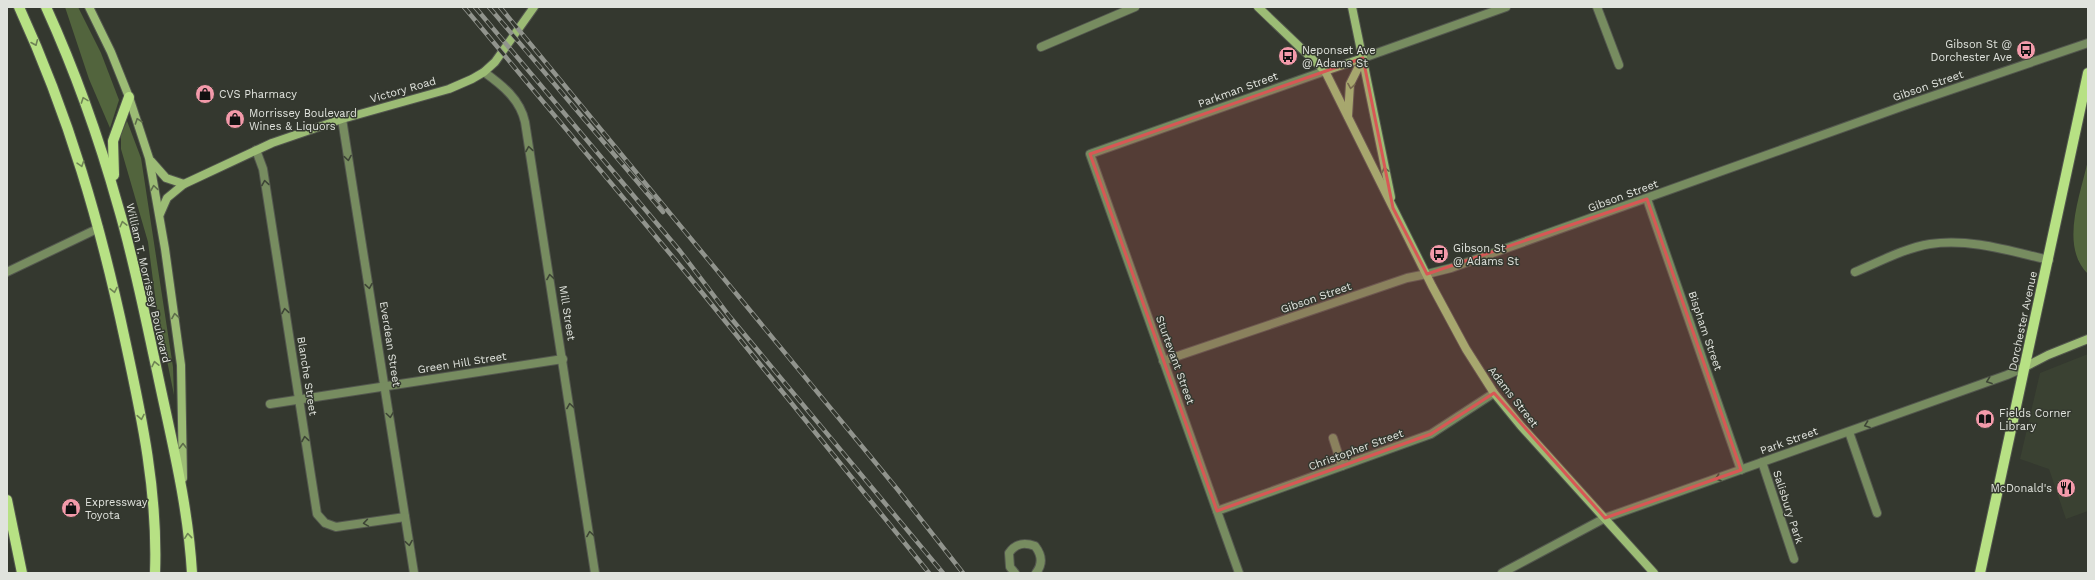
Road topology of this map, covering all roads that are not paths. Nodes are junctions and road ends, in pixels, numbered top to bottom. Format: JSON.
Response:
{"nodes":[{"id":1,"x":19,"y":7,"type":"edge"},
{"id":2,"x":46,"y":7,"type":"edge"},
{"id":3,"x":89,"y":7,"type":"edge"},
{"id":4,"x":534,"y":7,"type":"edge"},
{"id":5,"x":1135,"y":7,"type":"edge"},
{"id":6,"x":1258,"y":7,"type":"edge"},
{"id":7,"x":1352,"y":7,"type":"edge"},
{"id":8,"x":1506,"y":7,"type":"edge"},
{"id":9,"x":1597,"y":7,"type":"edge"},
{"id":10,"x":2088,"y":43,"type":"edge"},
{"id":11,"x":1041,"y":46,"type":"dead end"},
{"id":12,"x":1363,"y":58,"type":"junction"},
{"id":13,"x":1619,"y":65,"type":"dead end"},
{"id":14,"x":1325,"y":71,"type":"junction"},
{"id":15,"x":484,"y":72,"type":"junction"},
{"id":16,"x":2088,"y":73,"type":"edge"},
{"id":17,"x":129,"y":97,"type":"junction"},
{"id":18,"x":1348,"y":116,"type":"junction"},
{"id":19,"x":342,"y":119,"type":"junction"},
{"id":20,"x":256,"y":150,"type":"junction"},
{"id":21,"x":1090,"y":154,"type":"joint"},
{"id":22,"x":149,"y":158,"type":"junction"},
{"id":23,"x":184,"y":184,"type":"junction"},
{"id":24,"x":1647,"y":199,"type":"junction"},
{"id":25,"x":119,"y":207,"type":"junction"},
{"id":26,"x":1393,"y":208,"type":"junction"},
{"id":27,"x":159,"y":218,"type":"junction"},
{"id":28,"x":99,"y":228,"type":"junction"},
{"id":29,"x":2049,"y":260,"type":"junction"},
{"id":30,"x":7,"y":272,"type":"edge"},
{"id":31,"x":1855,"y":272,"type":"dead end"},
{"id":32,"x":1427,"y":274,"type":"junction"},
{"id":33,"x":2088,"y":339,"type":"edge"},
{"id":34,"x":563,"y":359,"type":"junction"},
{"id":35,"x":1163,"y":361,"type":"junction"},
{"id":36,"x":2025,"y":367,"type":"junction"},
{"id":37,"x":386,"y":386,"type":"junction"},
{"id":38,"x":1494,"y":393,"type":"junction"},
{"id":39,"x":299,"y":400,"type":"junction"},
{"id":40,"x":270,"y":404,"type":"dead end"},
{"id":41,"x":1849,"y":432,"type":"junction"},
{"id":42,"x":1333,"y":438,"type":"dead end"},
{"id":43,"x":1762,"y":462,"type":"junction"},
{"id":44,"x":1342,"y":466,"type":"junction"},
{"id":45,"x":1741,"y":470,"type":"junction"},
{"id":46,"x":183,"y":499,"type":"junction"},
{"id":47,"x":7,"y":500,"type":"edge"},
{"id":48,"x":1218,"y":511,"type":"junction"},
{"id":49,"x":1877,"y":514,"type":"dead end"},
{"id":50,"x":405,"y":517,"type":"junction"},
{"id":51,"x":1605,"y":518,"type":"junction"},
{"id":52,"x":1794,"y":559,"type":"dead end"},
{"id":53,"x":22,"y":573,"type":"edge"},
{"id":54,"x":154,"y":573,"type":"edge"},
{"id":55,"x":192,"y":573,"type":"edge"},
{"id":56,"x":414,"y":573,"type":"edge"},
{"id":57,"x":595,"y":573,"type":"edge"},
{"id":58,"x":1015,"y":573,"type":"edge"},
{"id":59,"x":1036,"y":573,"type":"edge"},
{"id":60,"x":1239,"y":573,"type":"edge"},
{"id":61,"x":1502,"y":573,"type":"edge"},
{"id":62,"x":1654,"y":573,"type":"edge"},
{"id":63,"x":1980,"y":573,"type":"edge"}],
"edges":[{"from":1,"to":28,"type":"main road","one_way":true},
{"from":25,"to":2,"type":"main road","name":"William T. Morrissey Boulevard","one_way":true},
{"from":3,"to":17,"type":"main road"},
{"from":4,"to":15,"type":"main road","name":"Victory Road"},
{"from":5,"to":11,"type":"street"},
{"from":6,"to":14,"type":"main road","name":"Adams Street"},
{"from":7,"to":12,"type":"main road","name":"Adams Street"},
{"from":8,"to":12,"type":"street","name":"Parkman Street"},
{"from":9,"to":13,"type":"street"},
{"from":10,"to":24,"type":"street","name":"Gibson Street"},
{"from":12,"to":14,"type":"main road","name":"Parkman Street"},
{"from":12,"to":18,"type":"main road","name":"Adams Street","one_way":true},
{"from":26,"to":12,"type":"main road","name":"Adams Street","one_way":true},
{"from":14,"to":18,"type":"main road","name":"Adams Street"},
{"from":14,"to":21,"type":"street","name":"Parkman Street"},
{"from":15,"to":19,"type":"main road","name":"Victory Road"},
{"from":34,"to":15,"type":"street","name":"Mill Street","one_way":true},
{"from":16,"to":29,"type":"main road","name":"Dorchester Avenue"},
{"from":22,"to":17,"type":"main road","one_way":true},
{"from":17,"to":25,"type":"main road"},
{"from":18,"to":26,"type":"main road","name":"Adams Street"},
{"from":19,"to":20,"type":"main road","name":"Victory Road"},
{"from":19,"to":37,"type":"street","name":"Everdean Street","one_way":true},
{"from":20,"to":23,"type":"main road","name":"Victory Road"},
{"from":39,"to":20,"type":"street","name":"Blanche Street","one_way":true},
{"from":21,"to":35,"type":"street","name":"Sturtevant Street"},
{"from":22,"to":23,"type":"main road"},
{"from":27,"to":22,"type":"main road","one_way":true},
{"from":23,"to":27,"type":"main road","name":"Victory Road"},
{"from":24,"to":32,"type":"street","name":"Gibson Street"},
{"from":24,"to":45,"type":"street","name":"Bispham Street"},
{"from":46,"to":25,"type":"main road","name":"William T. Morrissey Boulevard","one_way":true},
{"from":26,"to":32,"type":"main road","name":"Adams Street"},
{"from":46,"to":27,"type":"main road","one_way":true},
{"from":28,"to":30,"type":"street"},
{"from":28,"to":54,"type":"main road","one_way":true},
{"from":29,"to":31,"type":"street"},
{"from":29,"to":36,"type":"main road","name":"Dorchester Avenue"},
{"from":32,"to":35,"type":"street","name":"Gibson Street"},
{"from":32,"to":38,"type":"main road","name":"Adams Street"},
{"from":33,"to":36,"type":"main road","name":"Park Street"},
{"from":34,"to":37,"type":"street","name":"Green Hill Street"},
{"from":57,"to":34,"type":"street","name":"Mill Street","one_way":true},
{"from":35,"to":48,"type":"street","name":"Sturtevant Street"},
{"from":36,"to":41,"type":"street","name":"Park Street","one_way":true},
{"from":36,"to":63,"type":"main road","name":"Dorchester Avenue"},
{"from":37,"to":39,"type":"street","name":"Green Hill Street"},
{"from":37,"to":50,"type":"street","name":"Everdean Street","one_way":true},
{"from":38,"to":44,"type":"street","name":"Christopher Street"},
{"from":38,"to":51,"type":"main road","name":"Adams Street"},
{"from":39,"to":40,"type":"street","name":"Green Hill Street"},
{"from":50,"to":39,"type":"street","name":"Blanche Street","one_way":true},
{"from":41,"to":43,"type":"street","name":"Park Street"},
{"from":41,"to":49,"type":"street"},
{"from":42,"to":44,"type":"street"},
{"from":43,"to":45,"type":"street","name":"Park Street"},
{"from":43,"to":52,"type":"street","name":"Salisbury Park"},
{"from":44,"to":48,"type":"street","name":"Christopher Street"},
{"from":45,"to":51,"type":"street","name":"Park Street","one_way":true},
{"from":55,"to":46,"type":"main road","name":"William T. Morrissey Boulevard","one_way":true},
{"from":47,"to":53,"type":"main road"},
{"from":48,"to":60,"type":"street","name":"Sturtevant Street"},
{"from":50,"to":56,"type":"street","name":"Everdean Street","one_way":true},
{"from":51,"to":61,"type":"street","name":"Park Street"},
{"from":51,"to":62,"type":"main road","name":"Adams Street"},
{"from":58,"to":59,"type":"street"}]}
